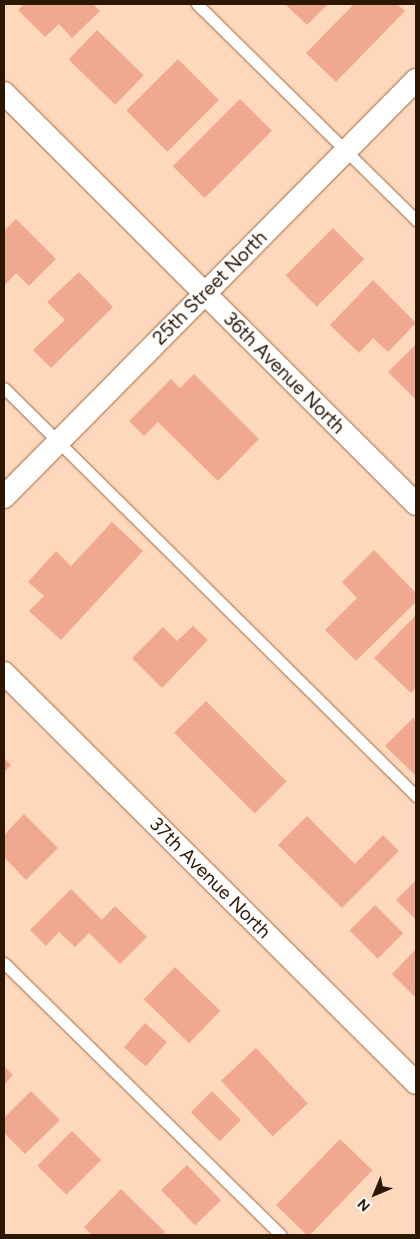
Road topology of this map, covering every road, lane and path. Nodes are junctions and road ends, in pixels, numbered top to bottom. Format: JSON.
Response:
{"nodes":[{"id":1,"x":197,"y":4,"type":"edge"},
{"id":2,"x":416,"y":80,"type":"edge"},
{"id":3,"x":4,"y":93,"type":"edge"},
{"id":4,"x":346,"y":151,"type":"junction"},
{"id":5,"x":416,"y":220,"type":"edge"},
{"id":6,"x":204,"y":294,"type":"junction"},
{"id":7,"x":4,"y":388,"type":"edge"},
{"id":8,"x":58,"y":442,"type":"junction"},
{"id":9,"x":4,"y":497,"type":"edge"},
{"id":10,"x":416,"y":504,"type":"edge"},
{"id":11,"x":4,"y":673,"type":"edge"},
{"id":12,"x":416,"y":796,"type":"edge"},
{"id":13,"x":4,"y":962,"type":"edge"},
{"id":14,"x":416,"y":1083,"type":"edge"},
{"id":15,"x":281,"y":1235,"type":"edge"}],
"edges":[{"from":1,"to":4,"type":"lane"},
{"from":2,"to":4,"type":"street","name":"25th Street North"},
{"from":3,"to":6,"type":"street","name":"36th Avenue North"},
{"from":4,"to":5,"type":"lane"},
{"from":4,"to":6,"type":"street","name":"25th Street North"},
{"from":6,"to":8,"type":"street","name":"25th Street North"},
{"from":6,"to":10,"type":"street","name":"36th Avenue North"},
{"from":7,"to":8,"type":"lane"},
{"from":8,"to":9,"type":"street","name":"25th Street North"},
{"from":8,"to":12,"type":"lane"},
{"from":11,"to":14,"type":"street","name":"37th Avenue North"},
{"from":13,"to":15,"type":"lane"}]}
